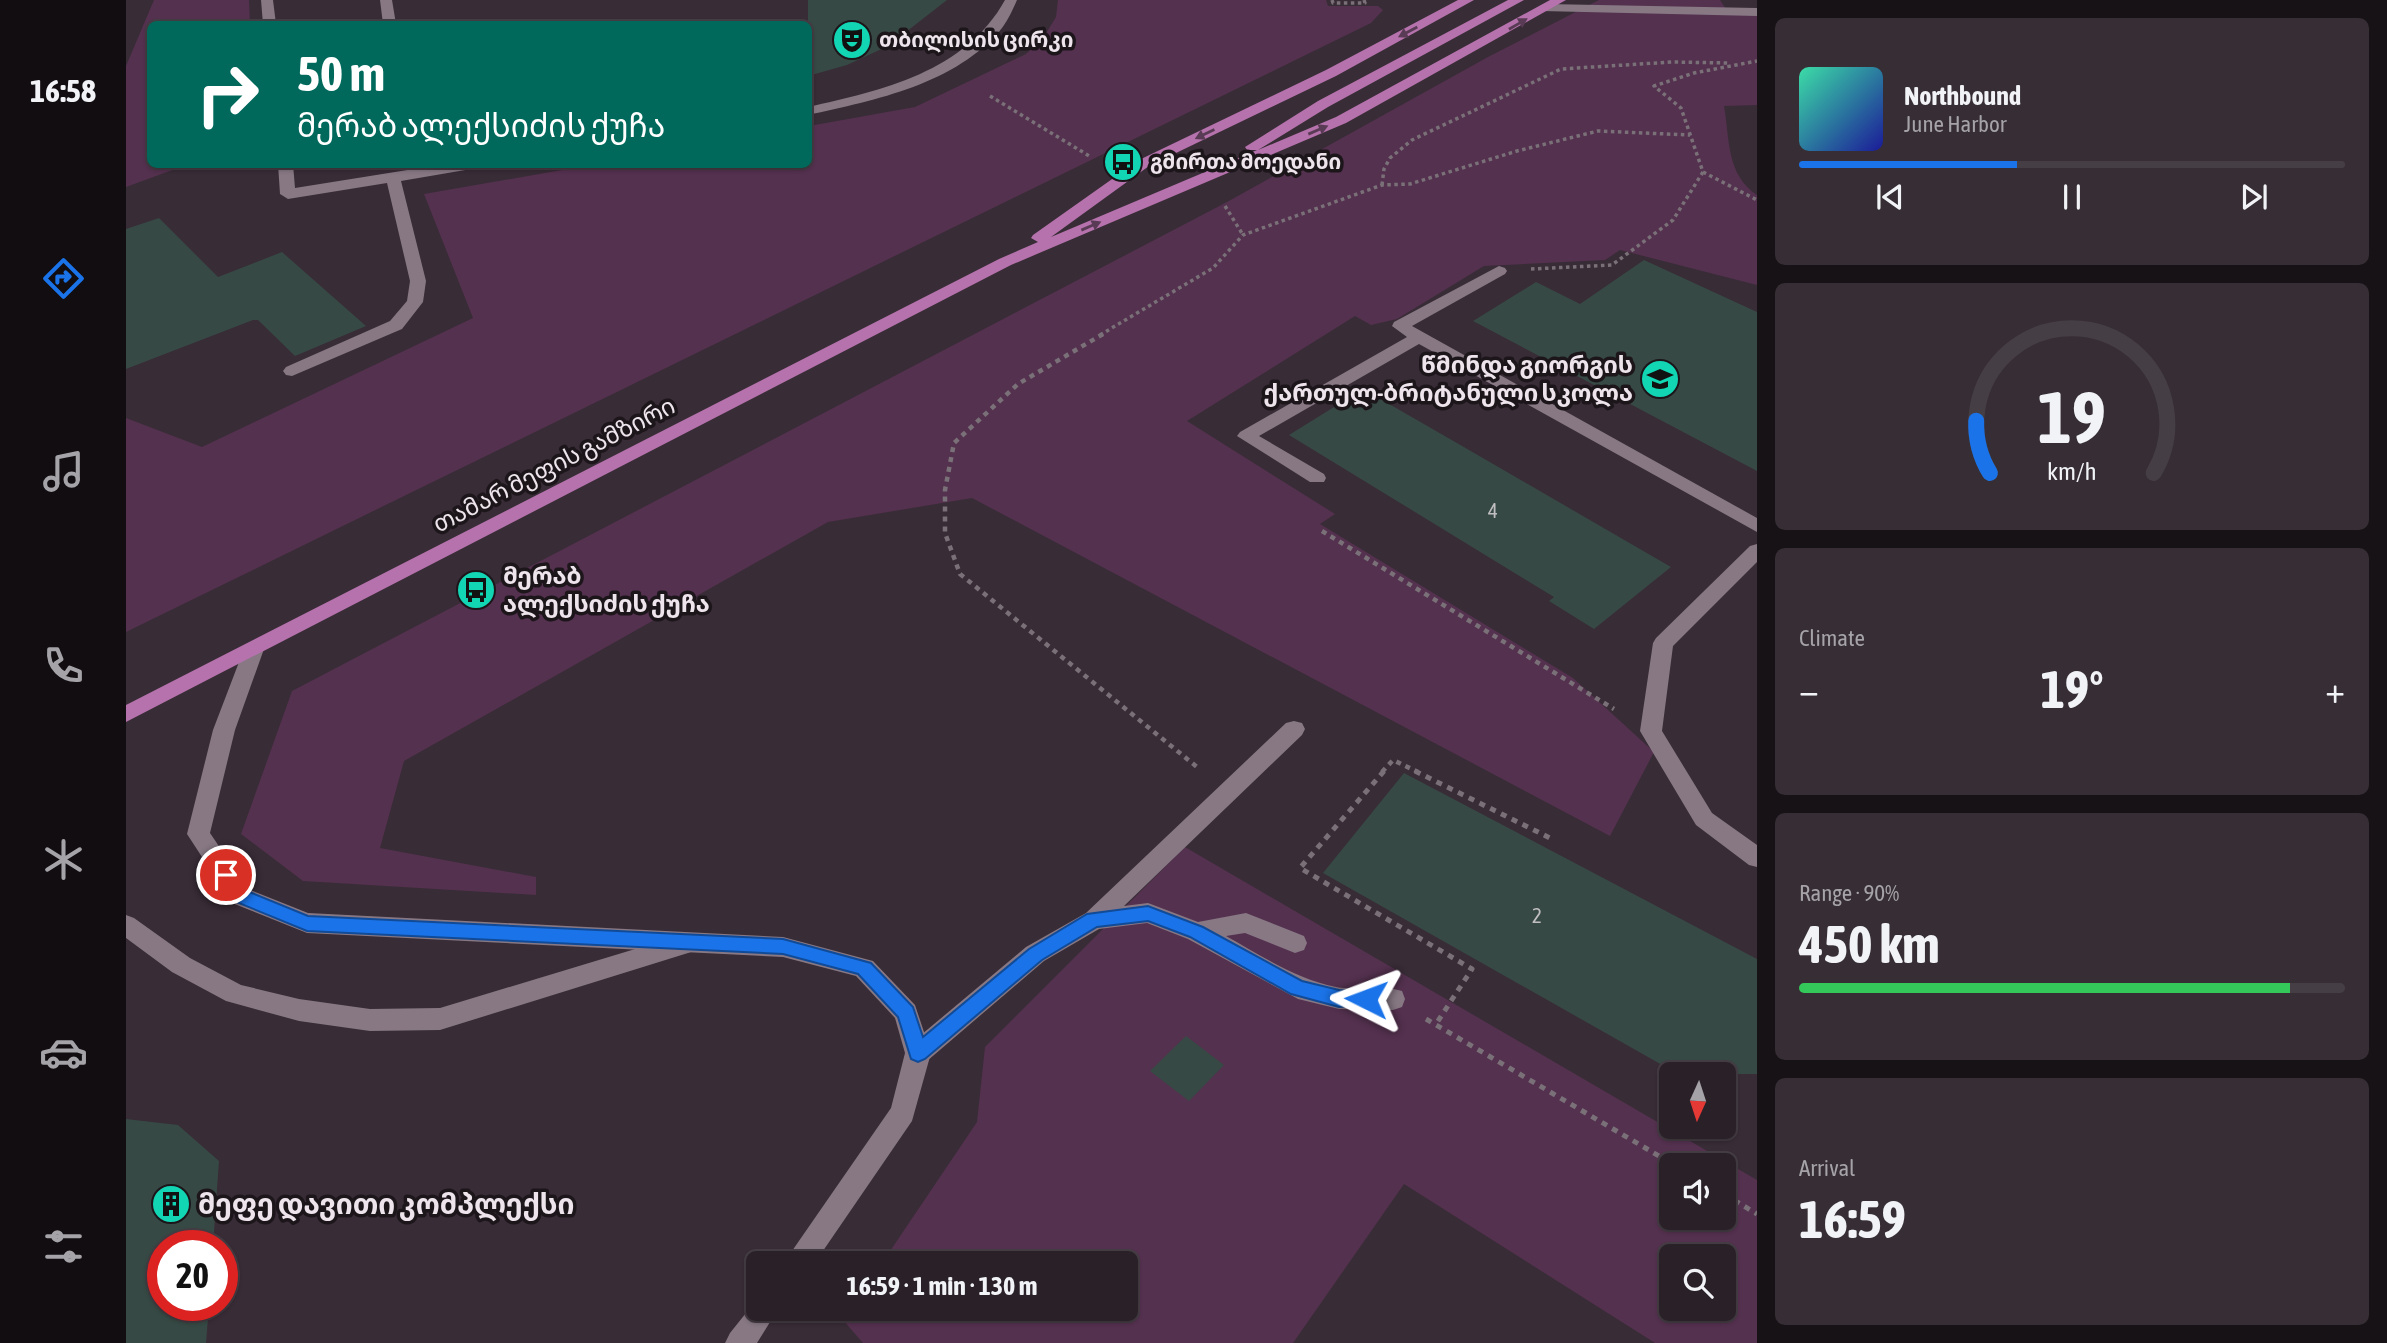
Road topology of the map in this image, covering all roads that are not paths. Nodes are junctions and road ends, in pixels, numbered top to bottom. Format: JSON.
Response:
{"nodes":[{"id":1,"x":267,"y":0,"type":"edge"},
{"id":2,"x":386,"y":0,"type":"edge"},
{"id":3,"x":1011,"y":0,"type":"edge"},
{"id":4,"x":1468,"y":0,"type":"edge"},
{"id":5,"x":1518,"y":0,"type":"edge"},
{"id":6,"x":1560,"y":0,"type":"edge"},
{"id":7,"x":1546,"y":8,"type":"junction"},
{"id":8,"x":1757,"y":12,"type":"edge"},
{"id":9,"x":270,"y":21,"type":"edge"},
{"id":10,"x":390,"y":21,"type":"edge"},
{"id":11,"x":812,"y":110,"type":"edge"},
{"id":12,"x":285,"y":168,"type":"edge"},
{"id":13,"x":453,"y":168,"type":"edge"},
{"id":14,"x":393,"y":178,"type":"junction"},
{"id":15,"x":1187,"y":186,"type":"junction"},
{"id":16,"x":1006,"y":262,"type":"junction"},
{"id":17,"x":1499,"y":271,"type":"road end"},
{"id":18,"x":1419,"y":337,"type":"junction"},
{"id":19,"x":292,"y":372,"type":"dead end"},
{"id":20,"x":1317,"y":478,"type":"dead end"},
{"id":21,"x":1757,"y":526,"type":"edge"},
{"id":22,"x":1757,"y":551,"type":"edge"},
{"id":23,"x":254,"y":649,"type":"junction"},
{"id":24,"x":126,"y":714,"type":"edge"},
{"id":25,"x":1294,"y":729,"type":"dead end"},
{"id":26,"x":1757,"y":858,"type":"edge"},
{"id":27,"x":1094,"y":920,"type":"junction"},
{"id":28,"x":126,"y":925,"type":"edge"},
{"id":29,"x":1197,"y":932,"type":"junction"},
{"id":30,"x":689,"y":943,"type":"junction"},
{"id":31,"x":1295,"y":943,"type":"dead end"},
{"id":32,"x":1393,"y":999,"type":"dead end"},
{"id":33,"x":918,"y":1053,"type":"junction"},
{"id":34,"x":806,"y":1251,"type":"edge"},
{"id":35,"x":756,"y":1321,"type":"edge"},
{"id":36,"x":740,"y":1343,"type":"edge"}],
"edges":[{"from":1,"to":9,"type":"street"},
{"from":2,"to":10,"type":"street"},
{"from":3,"to":11,"type":"street"},
{"from":4,"to":16,"type":"main road","name":"თამარ მეფის გამზირი","one_way":true},
{"from":5,"to":15,"type":"main road"},
{"from":6,"to":7,"type":"main road"},
{"from":7,"to":8,"type":"street"},
{"from":15,"to":7,"type":"main road","one_way":true},
{"from":12,"to":14,"type":"street"},
{"from":13,"to":14,"type":"street"},
{"from":14,"to":19,"type":"street"},
{"from":16,"to":15,"type":"main road","name":"თამარ მეფის გამზირი","one_way":true},
{"from":16,"to":23,"type":"main road","name":"თამარ მეფის გამზირი"},
{"from":17,"to":18,"type":"street"},
{"from":18,"to":20,"type":"street"},
{"from":18,"to":21,"type":"street"},
{"from":22,"to":26,"type":"street"},
{"from":23,"to":24,"type":"main road","name":"თამარ მეფის გამზირი"},
{"from":23,"to":30,"type":"street"},
{"from":25,"to":27,"type":"street"},
{"from":27,"to":29,"type":"street"},
{"from":27,"to":33,"type":"street"},
{"from":28,"to":30,"type":"street"},
{"from":29,"to":31,"type":"street"},
{"from":29,"to":32,"type":"street"},
{"from":30,"to":33,"type":"street"},
{"from":33,"to":34,"type":"street"},
{"from":35,"to":36,"type":"street"}]}
